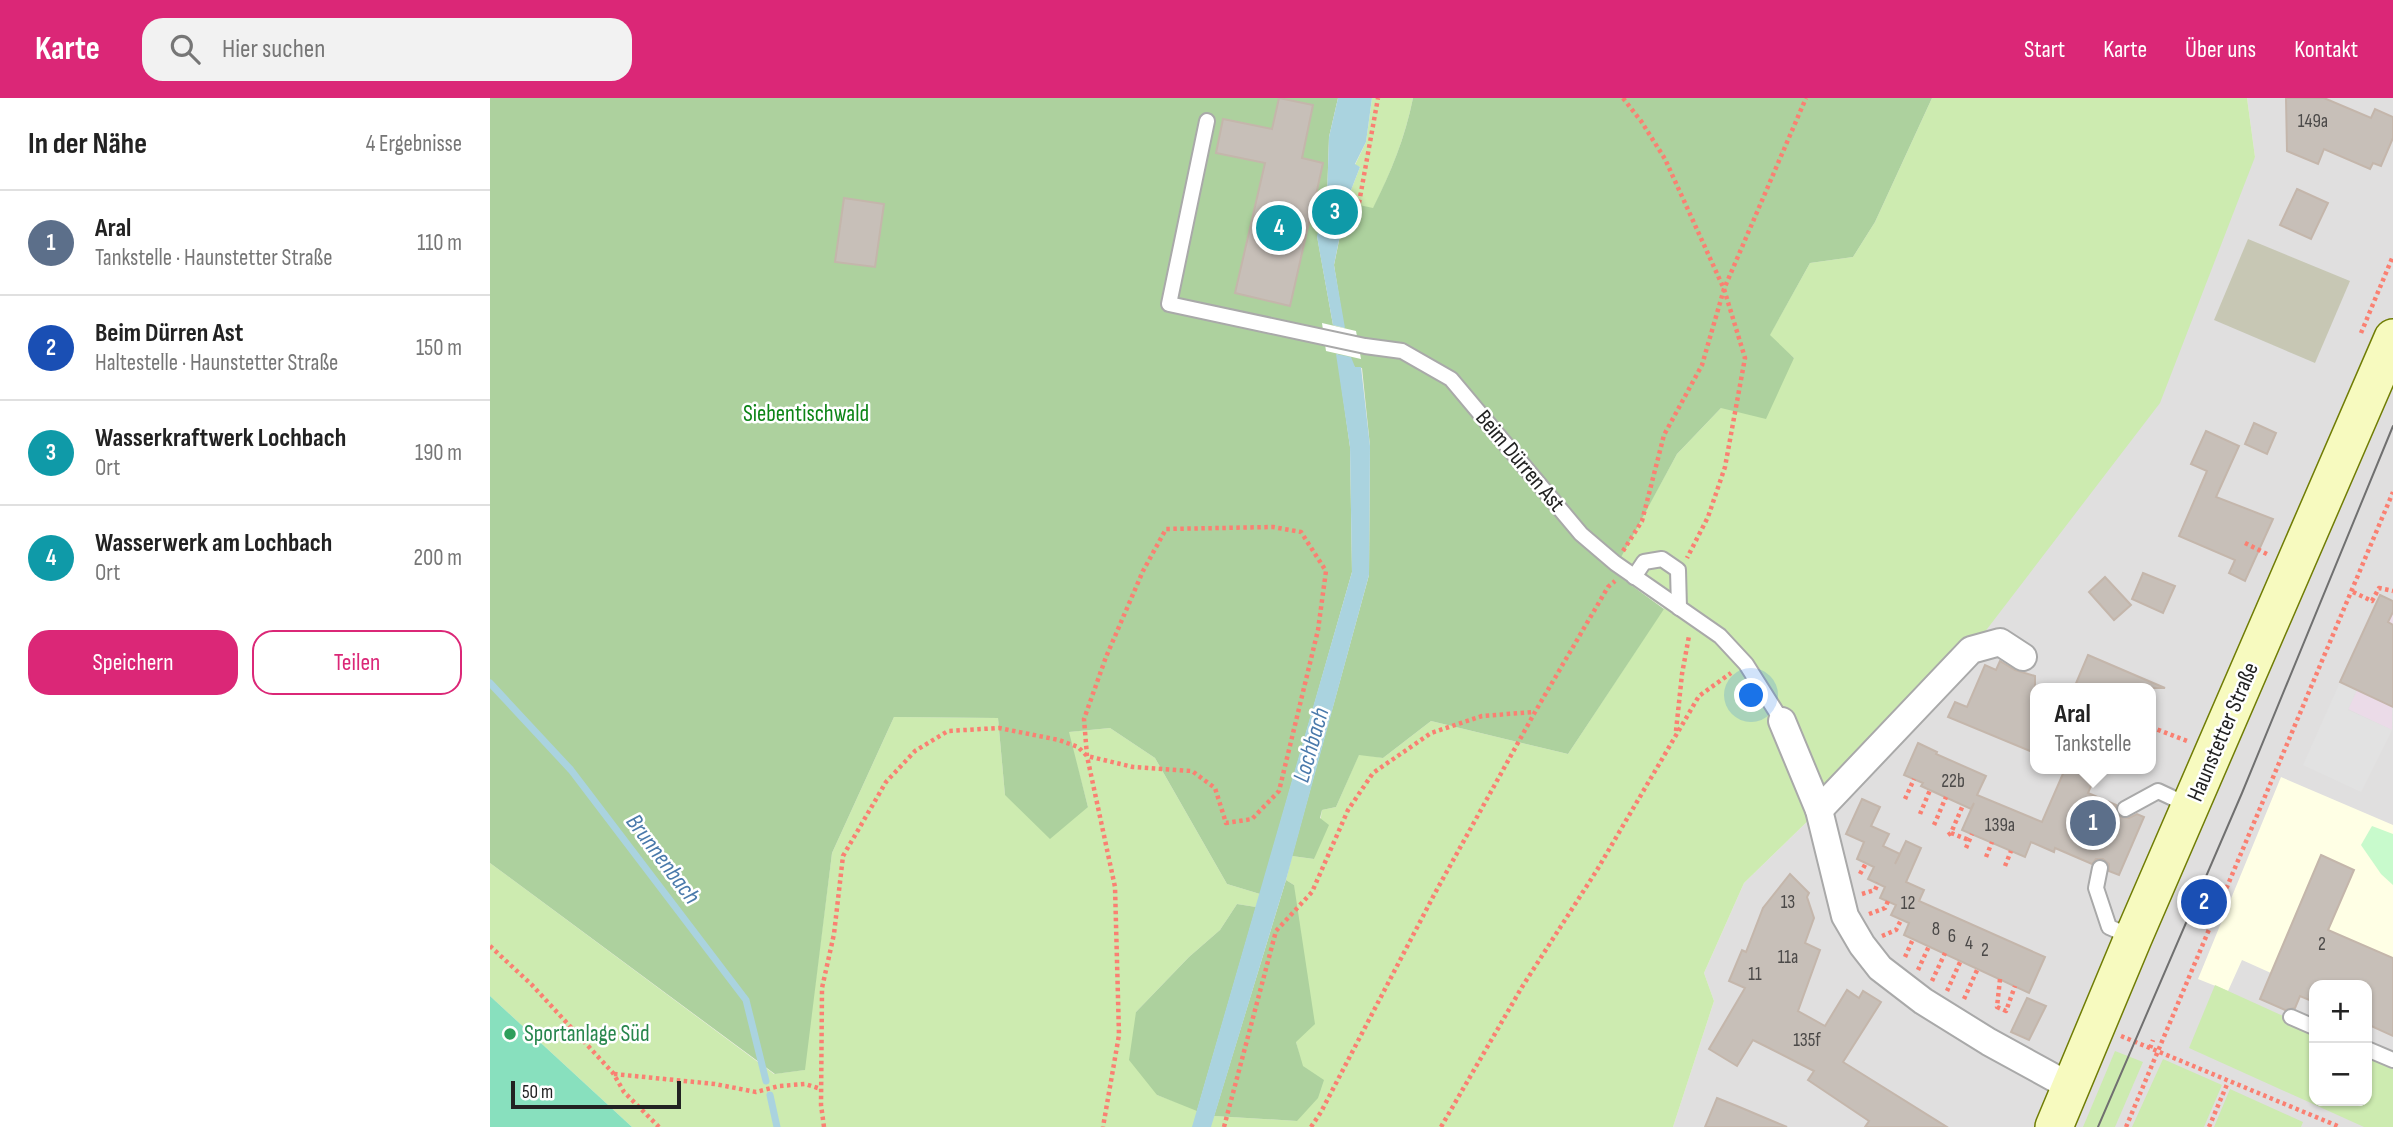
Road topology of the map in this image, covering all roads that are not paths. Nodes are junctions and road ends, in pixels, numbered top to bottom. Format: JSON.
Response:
{"nodes":[{"id":1,"x":1207,"y":121,"type":"dead end"},
{"id":2,"x":2393,"y":338,"type":"edge"},
{"id":3,"x":1625,"y":570,"type":"junction"},
{"id":4,"x":1679,"y":608,"type":"junction"},
{"id":5,"x":2023,"y":657,"type":"dead end"},
{"id":6,"x":1783,"y":720,"type":"joint"},
{"id":7,"x":2191,"y":806,"type":"junction"},
{"id":8,"x":2125,"y":809,"type":"dead end"},
{"id":9,"x":1819,"y":810,"type":"junction"},
{"id":10,"x":2101,"y":868,"type":"dead end"},
{"id":11,"x":2133,"y":938,"type":"junction"},
{"id":12,"x":2291,"y":1017,"type":"dead end"},
{"id":13,"x":2309,"y":1025,"type":"edge"},
{"id":14,"x":2372,"y":1051,"type":"edge"},
{"id":15,"x":2393,"y":1060,"type":"edge"},
{"id":16,"x":2071,"y":1087,"type":"junction"},
{"id":17,"x":2054,"y":1127,"type":"edge"}],
"edges":[{"from":1,"to":3,"type":"lane","name":"Beim Dürren Ast"},
{"from":2,"to":7,"type":"main road","name":"Haunstetter Straße"},
{"from":3,"to":4,"type":"lane","name":"Beim Dürren Ast"},
{"from":3,"to":4,"type":"lane"},
{"from":4,"to":6,"type":"lane","name":"Beim Dürren Ast"},
{"from":5,"to":9,"type":"street"},
{"from":6,"to":9,"type":"street","name":"Beim Dürren Ast"},
{"from":7,"to":8,"type":"lane"},
{"from":7,"to":11,"type":"main road","name":"Haunstetter Straße"},
{"from":9,"to":16,"type":"street","name":"Beim Dürren Ast"},
{"from":10,"to":11,"type":"lane"},
{"from":11,"to":16,"type":"main road","name":"Haunstetter Straße"},
{"from":12,"to":13,"type":"lane"},
{"from":14,"to":15,"type":"lane"},
{"from":16,"to":17,"type":"main road","name":"Haunstetter Straße"}]}
